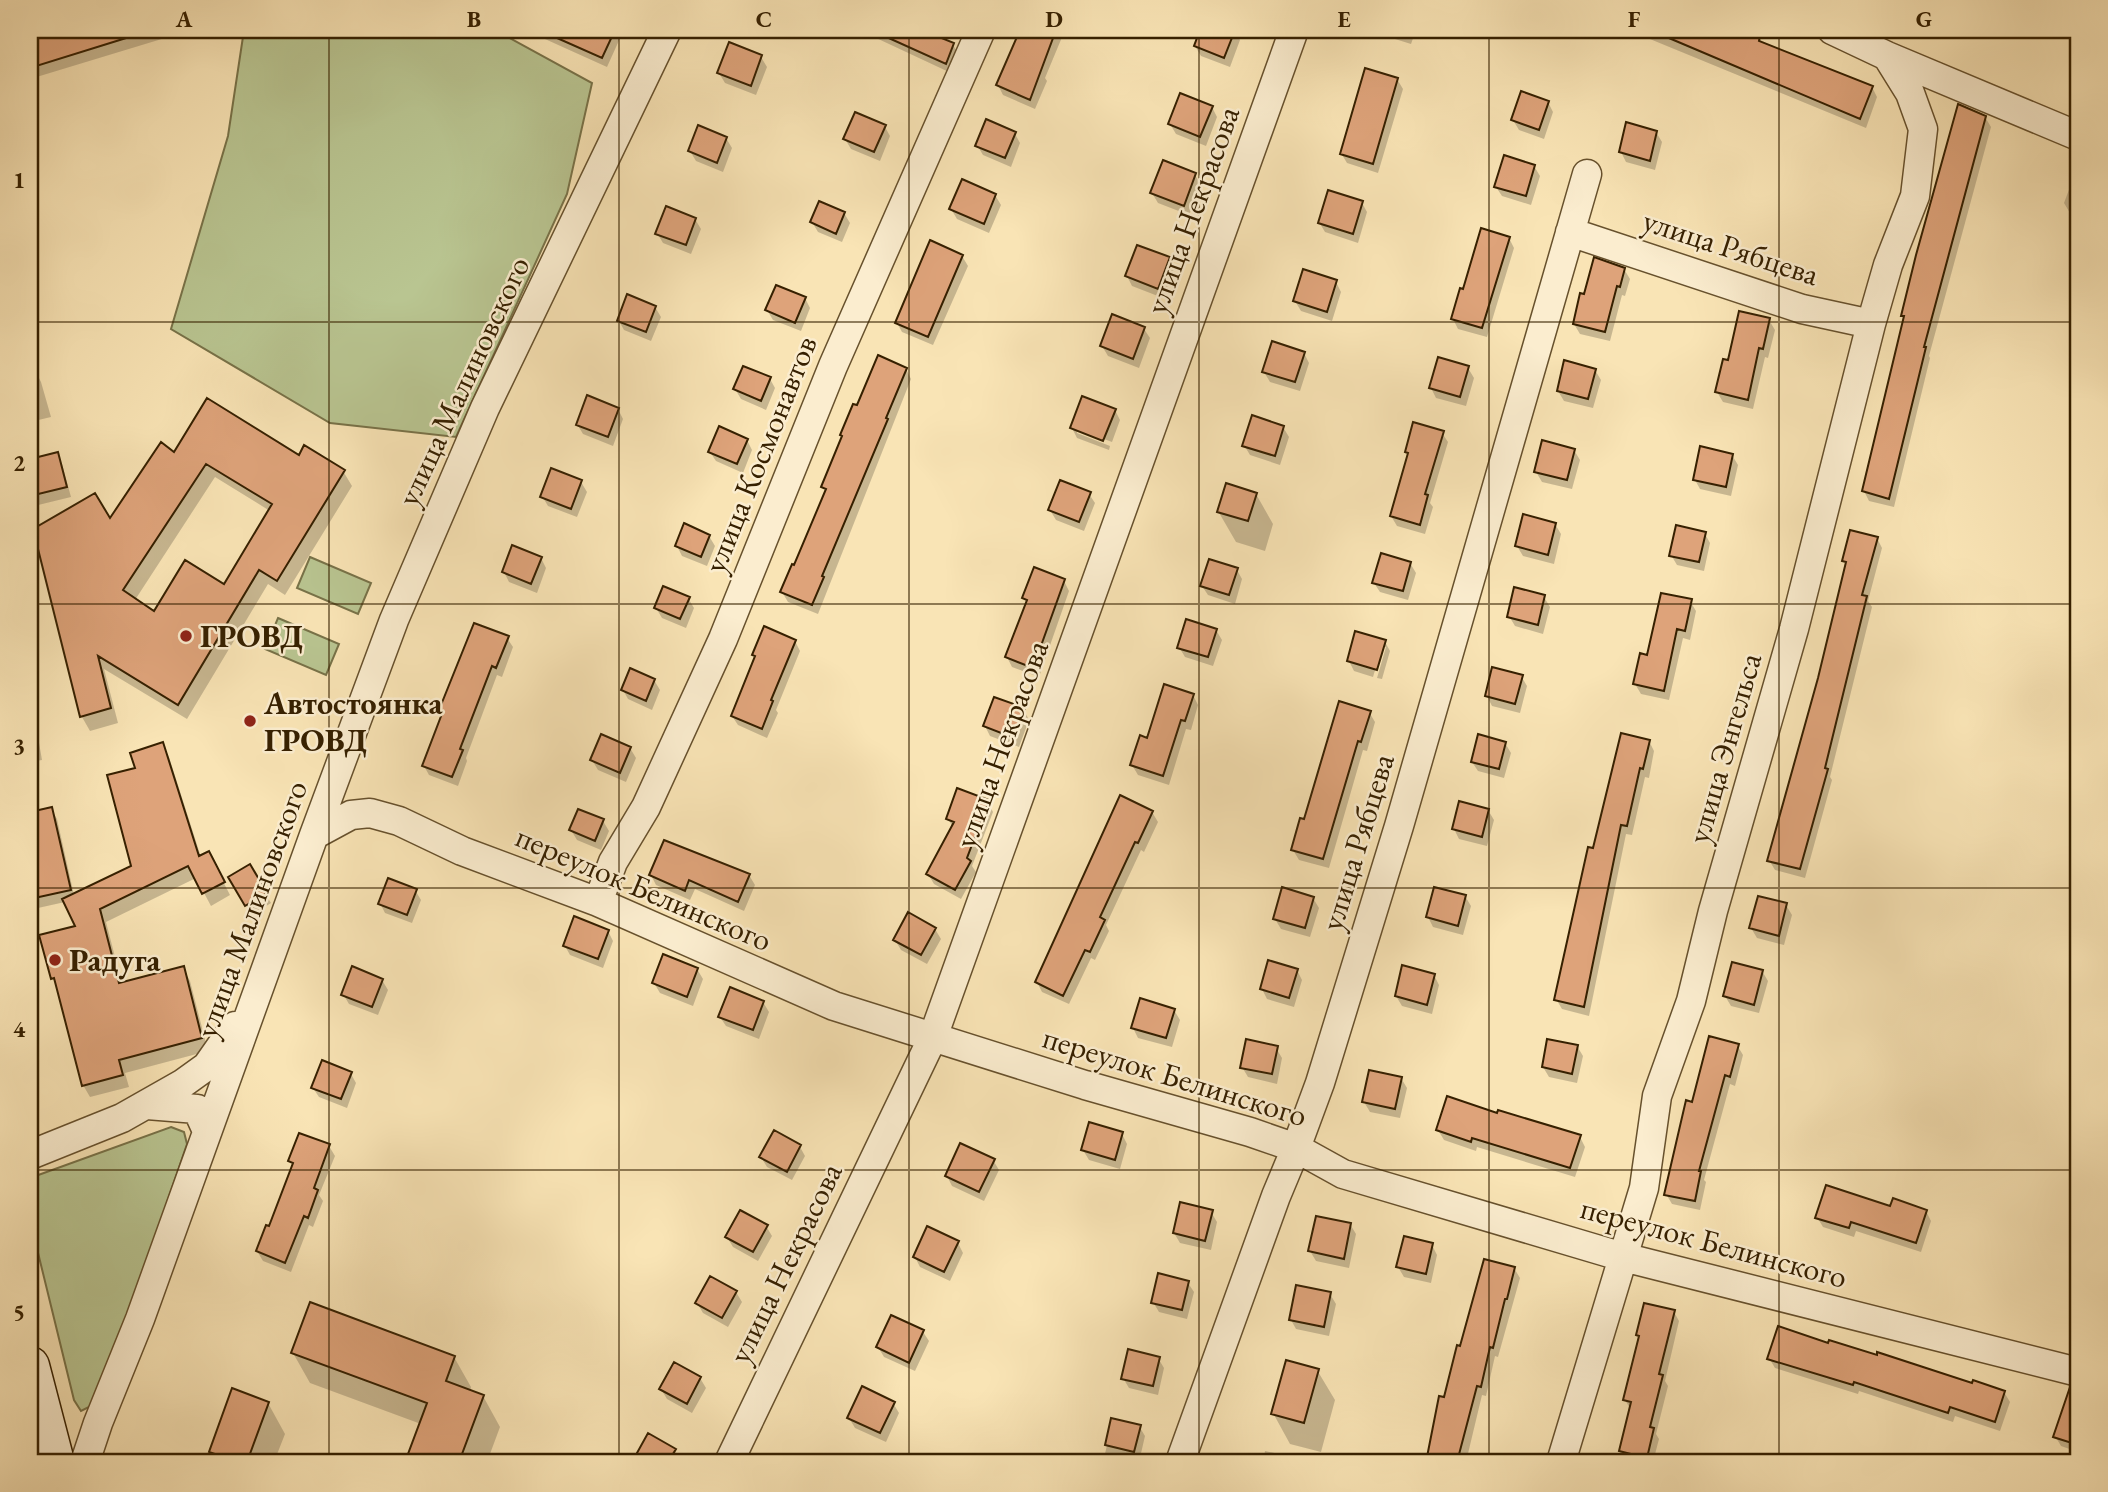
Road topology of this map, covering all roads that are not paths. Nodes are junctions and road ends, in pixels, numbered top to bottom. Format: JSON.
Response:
{"nodes":[{"id":1,"x":667,"y":30,"type":"edge"},
{"id":2,"x":981,"y":30,"type":"edge"},
{"id":3,"x":1294,"y":30,"type":"edge"},
{"id":4,"x":1832,"y":30,"type":"edge"},
{"id":5,"x":1887,"y":56,"type":"junction"},
{"id":6,"x":2078,"y":136,"type":"edge"},
{"id":7,"x":1587,"y":174,"type":"dead end"},
{"id":8,"x":1570,"y":232,"type":"junction"},
{"id":9,"x":1871,"y":324,"type":"junction"},
{"id":10,"x":314,"y":835,"type":"junction"},
{"id":11,"x":598,"y":902,"type":"junction"},
{"id":12,"x":265,"y":976,"type":"junction"},
{"id":13,"x":933,"y":1037,"type":"junction"},
{"id":14,"x":147,"y":1105,"type":"junction"},
{"id":15,"x":207,"y":1131,"type":"junction"},
{"id":16,"x":1296,"y":1149,"type":"junction"},
{"id":17,"x":30,"y":1155,"type":"edge"},
{"id":18,"x":1623,"y":1257,"type":"junction"},
{"id":19,"x":30,"y":1366,"type":"edge"},
{"id":20,"x":2078,"y":1372,"type":"edge"},
{"id":21,"x":65,"y":1462,"type":"edge"},
{"id":22,"x":729,"y":1462,"type":"edge"},
{"id":23,"x":1180,"y":1462,"type":"edge"},
{"id":24,"x":1561,"y":1462,"type":"edge"}],
"edges":[{"from":1,"to":10,"type":"street","name":"улица Малиновского"},
{"from":2,"to":11,"type":"street","name":"улица Космонавтов"},
{"from":3,"to":13,"type":"street","name":"улица Некрасова"},
{"from":4,"to":5,"type":"street"},
{"from":5,"to":6,"type":"street"},
{"from":5,"to":9,"type":"street","name":"улица Энгельса"},
{"from":7,"to":8,"type":"street","name":"улица Рябцева"},
{"from":8,"to":9,"type":"street","name":"улица Рябцева"},
{"from":8,"to":16,"type":"street","name":"улица Рябцева"},
{"from":9,"to":18,"type":"street","name":"улица Энгельса"},
{"from":10,"to":11,"type":"street","name":"переулок Белинского"},
{"from":10,"to":12,"type":"street","name":"улица Малиновского"},
{"from":11,"to":13,"type":"street","name":"переулок Белинского"},
{"from":12,"to":14,"type":"street"},
{"from":12,"to":15,"type":"street","name":"улица Малиновского"},
{"from":13,"to":16,"type":"street","name":"переулок Белинского"},
{"from":13,"to":22,"type":"street","name":"улица Некрасова"},
{"from":14,"to":15,"type":"street"},
{"from":14,"to":17,"type":"street"},
{"from":15,"to":21,"type":"street","name":"улица Малиновского"},
{"from":16,"to":18,"type":"street","name":"переулок Белинского"},
{"from":16,"to":23,"type":"street","name":"улица Рябцева"},
{"from":18,"to":20,"type":"street","name":"переулок Белинского"},
{"from":18,"to":24,"type":"street","name":"улица Энгельса"},
{"from":19,"to":21,"type":"main road"}]}
